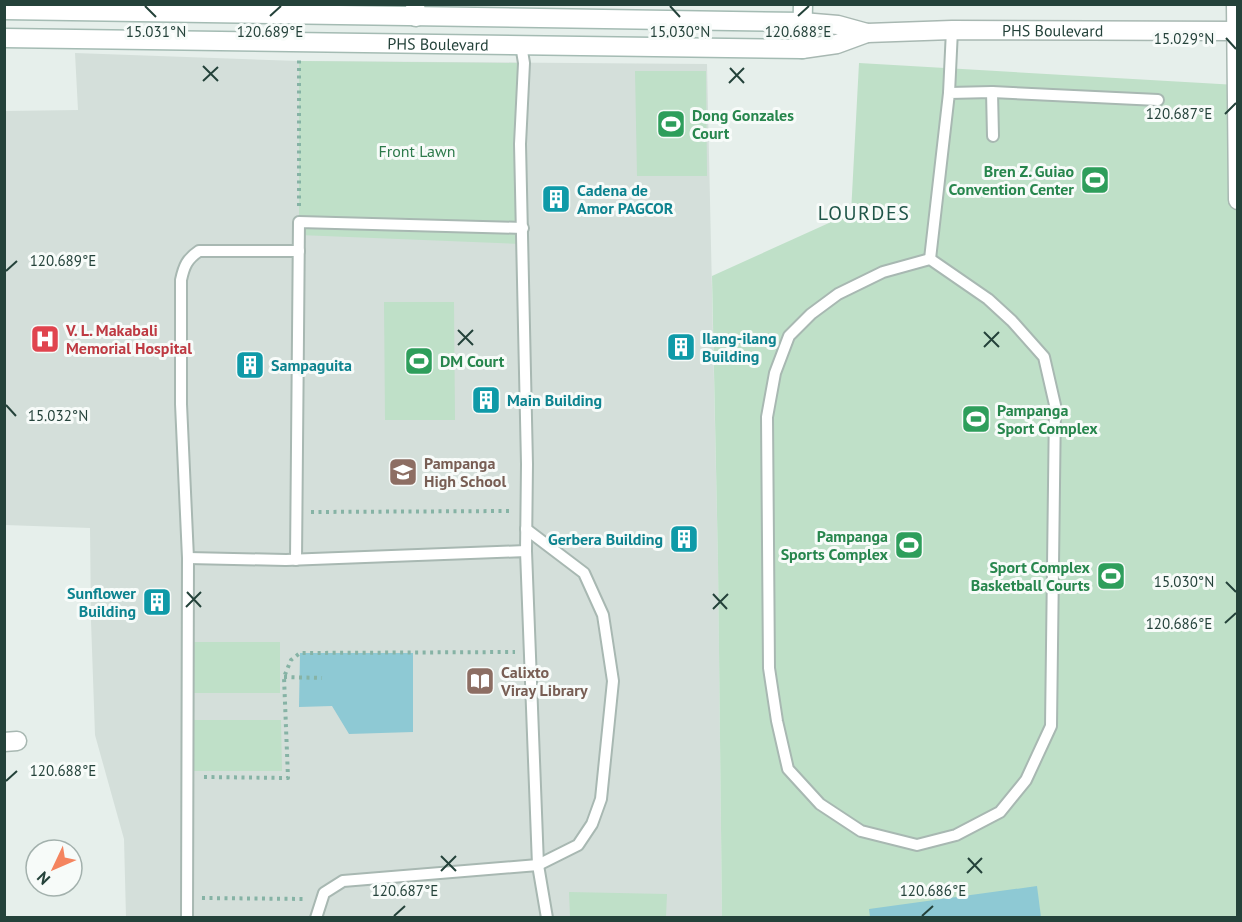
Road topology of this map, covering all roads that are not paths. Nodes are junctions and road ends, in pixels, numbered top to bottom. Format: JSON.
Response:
{"nodes":[{"id":1,"x":1236,"y":4,"type":"edge"},
{"id":2,"x":4,"y":10,"type":"edge"},
{"id":3,"x":98,"y":11,"type":"junction"},
{"id":4,"x":416,"y":11,"type":"edge"},
{"id":5,"x":803,"y":13,"type":"edge"},
{"id":6,"x":952,"y":30,"type":"junction"},
{"id":7,"x":1237,"y":31,"type":"edge"},
{"id":8,"x":867,"y":33,"type":"junction"},
{"id":9,"x":4,"y":39,"type":"edge"},
{"id":10,"x":98,"y":40,"type":"junction"},
{"id":11,"x":521,"y":45,"type":"junction"},
{"id":12,"x":802,"y":49,"type":"junction"},
{"id":13,"x":992,"y":92,"type":"junction"},
{"id":14,"x":949,"y":93,"type":"junction"},
{"id":15,"x":1158,"y":100,"type":"dead end"},
{"id":16,"x":993,"y":136,"type":"dead end"},
{"id":17,"x":1238,"y":200,"type":"edge"},
{"id":18,"x":523,"y":228,"type":"junction"},
{"id":19,"x":299,"y":251,"type":"junction"},
{"id":20,"x":930,"y":259,"type":"junction"},
{"id":21,"x":526,"y":529,"type":"junction"},
{"id":22,"x":526,"y":551,"type":"junction"},
{"id":23,"x":188,"y":558,"type":"junction"},
{"id":24,"x":296,"y":560,"type":"junction"},
{"id":25,"x":538,"y":865,"type":"junction"},
{"id":26,"x":187,"y":918,"type":"edge"},
{"id":27,"x":316,"y":918,"type":"edge"},
{"id":28,"x":547,"y":918,"type":"edge"}],
"edges":[{"from":1,"to":7,"type":"street"},
{"from":2,"to":3,"type":"street","name":"PHS Boulevard"},
{"from":3,"to":4,"type":"street","name":"PHS Boulevard"},
{"from":3,"to":10,"type":"street"},
{"from":4,"to":5,"type":"street","name":"PHS Boulevard"},
{"from":5,"to":8,"type":"street","name":"PHS Boulevard"},
{"from":5,"to":12,"type":"street"},
{"from":6,"to":7,"type":"street","name":"PHS Boulevard"},
{"from":6,"to":8,"type":"street","name":"PHS Boulevard"},
{"from":6,"to":14,"type":"lane"},
{"from":7,"to":17,"type":"street"},
{"from":8,"to":12,"type":"street","name":"PHS Boulevard"},
{"from":9,"to":10,"type":"street","name":"PHS Boulevard"},
{"from":10,"to":11,"type":"street","name":"PHS Boulevard"},
{"from":11,"to":12,"type":"street","name":"PHS Boulevard"},
{"from":11,"to":18,"type":"lane"},
{"from":13,"to":14,"type":"lane"},
{"from":13,"to":15,"type":"lane"},
{"from":13,"to":16,"type":"lane"},
{"from":14,"to":20,"type":"lane"},
{"from":18,"to":19,"type":"lane"},
{"from":18,"to":21,"type":"lane"},
{"from":19,"to":23,"type":"lane"},
{"from":19,"to":24,"type":"lane"},
{"from":20,"to":20,"type":"lane"},
{"from":21,"to":22,"type":"lane"},
{"from":21,"to":25,"type":"lane"},
{"from":22,"to":24,"type":"lane"},
{"from":22,"to":25,"type":"lane"},
{"from":23,"to":24,"type":"lane"},
{"from":23,"to":26,"type":"lane"},
{"from":25,"to":27,"type":"lane"},
{"from":25,"to":28,"type":"lane"}]}
